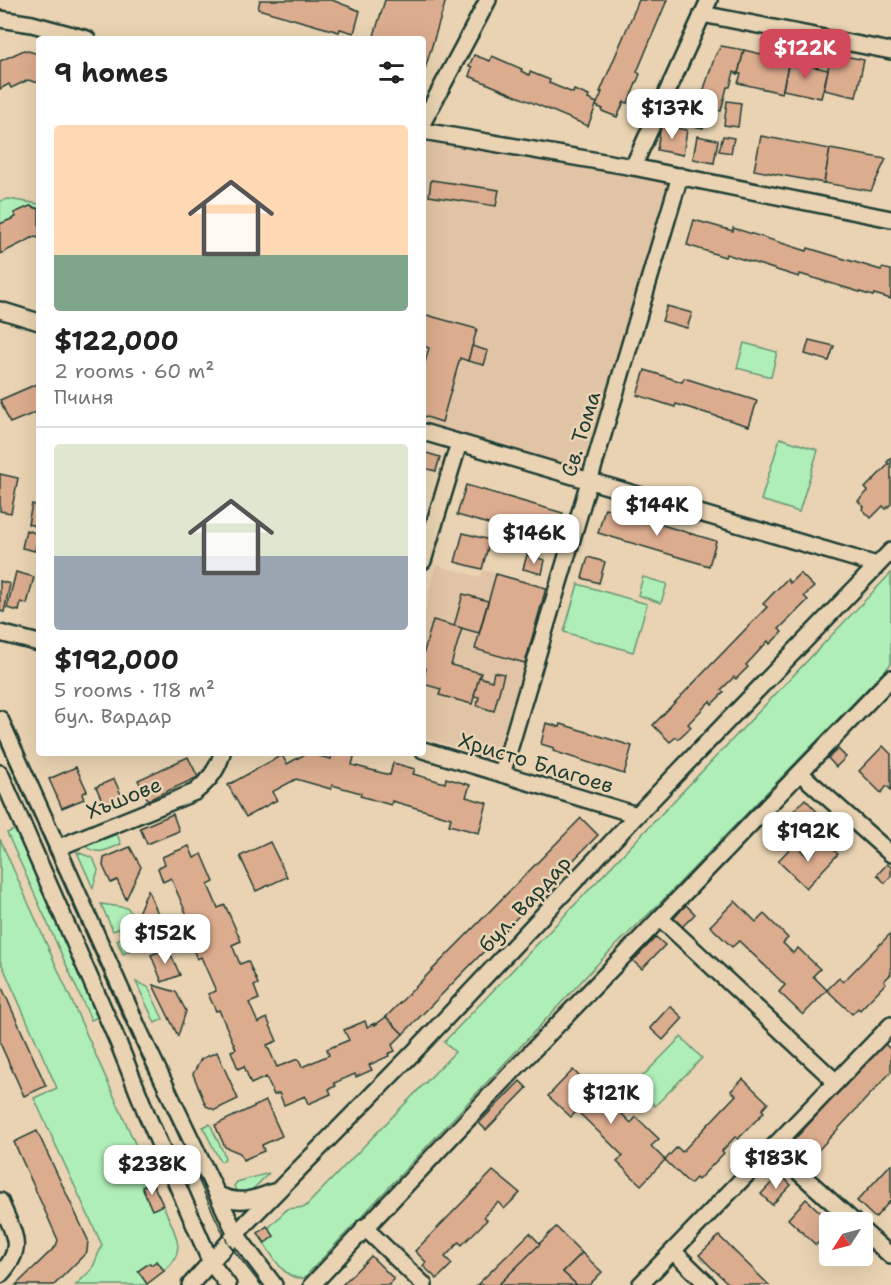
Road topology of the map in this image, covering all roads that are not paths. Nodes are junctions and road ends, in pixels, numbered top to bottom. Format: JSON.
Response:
{"nodes":[{"id":1,"x":488,"y":0,"type":"edge"},
{"id":2,"x":705,"y":7,"type":"edge"},
{"id":3,"x":0,"y":20,"type":"edge"},
{"id":4,"x":76,"y":36,"type":"edge"},
{"id":5,"x":891,"y":51,"type":"edge"},
{"id":6,"x":426,"y":116,"type":"edge"},
{"id":7,"x":426,"y":131,"type":"edge"},
{"id":8,"x":633,"y":167,"type":"junction"},
{"id":9,"x":680,"y":176,"type":"junction"},
{"id":10,"x":891,"y":219,"type":"edge"},
{"id":11,"x":0,"y":310,"type":"edge"},
{"id":12,"x":36,"y":321,"type":"edge"},
{"id":13,"x":426,"y":433,"type":"edge"},
{"id":14,"x":459,"y":443,"type":"junction"},
{"id":15,"x":590,"y":481,"type":"junction"},
{"id":16,"x":426,"y":551,"type":"edge"},
{"id":17,"x":891,"y":551,"type":"edge"},
{"id":18,"x":878,"y":565,"type":"junction"},
{"id":19,"x":0,"y":633,"type":"edge"},
{"id":20,"x":36,"y":642,"type":"edge"},
{"id":21,"x":891,"y":678,"type":"edge"},
{"id":22,"x":0,"y":719,"type":"edge"},
{"id":23,"x":426,"y":751,"type":"edge"},
{"id":24,"x":221,"y":756,"type":"edge"},
{"id":25,"x":0,"y":773,"type":"edge"},
{"id":26,"x":800,"y":773,"type":"junction"},
{"id":27,"x":502,"y":774,"type":"junction"},
{"id":28,"x":15,"y":806,"type":"junction"},
{"id":29,"x":0,"y":813,"type":"edge"},
{"id":30,"x":637,"y":815,"type":"junction"},
{"id":31,"x":57,"y":848,"type":"junction"},
{"id":32,"x":891,"y":854,"type":"edge"},
{"id":33,"x":660,"y":918,"type":"junction"},
{"id":34,"x":891,"y":1026,"type":"edge"},
{"id":35,"x":836,"y":1083,"type":"junction"},
{"id":36,"x":772,"y":1148,"type":"junction"},
{"id":37,"x":278,"y":1190,"type":"junction"},
{"id":38,"x":218,"y":1194,"type":"junction"},
{"id":39,"x":0,"y":1201,"type":"edge"},
{"id":40,"x":843,"y":1212,"type":"edge"},
{"id":41,"x":364,"y":1227,"type":"junction"},
{"id":42,"x":236,"y":1234,"type":"junction"},
{"id":43,"x":873,"y":1240,"type":"edge"},
{"id":44,"x":673,"y":1251,"type":"junction"},
{"id":45,"x":891,"y":1256,"type":"edge"},
{"id":46,"x":211,"y":1263,"type":"junction"},
{"id":47,"x":4,"y":1271,"type":"edge"},
{"id":48,"x":190,"y":1285,"type":"edge"},
{"id":49,"x":228,"y":1285,"type":"edge"},
{"id":50,"x":274,"y":1285,"type":"edge"},
{"id":51,"x":312,"y":1285,"type":"edge"},
{"id":52,"x":424,"y":1285,"type":"edge"},
{"id":53,"x":640,"y":1285,"type":"edge"},
{"id":54,"x":708,"y":1285,"type":"edge"}],
"edges":[{"from":1,"to":6,"type":"street"},
{"from":2,"to":5,"type":"street"},
{"from":2,"to":8,"type":"street"},
{"from":3,"to":4,"type":"street"},
{"from":7,"to":8,"type":"street"},
{"from":8,"to":9,"type":"street"},
{"from":9,"to":10,"type":"street"},
{"from":9,"to":15,"type":"street","name":"Св. Тома"},
{"from":11,"to":12,"type":"street"},
{"from":13,"to":14,"type":"street"},
{"from":14,"to":15,"type":"street"},
{"from":14,"to":16,"type":"street"},
{"from":15,"to":18,"type":"street"},
{"from":15,"to":27,"type":"street","name":"Св. Тома"},
{"from":17,"to":18,"type":"street","name":"бул. Вардар"},
{"from":18,"to":30,"type":"street","name":"бул. Вардар"},
{"from":19,"to":20,"type":"street"},
{"from":21,"to":26,"type":"street"},
{"from":22,"to":31,"type":"street"},
{"from":23,"to":27,"type":"street","name":"Христо Благоев"},
{"from":24,"to":31,"type":"street","name":"Хъшове"},
{"from":25,"to":28,"type":"street"},
{"from":26,"to":32,"type":"street"},
{"from":26,"to":33,"type":"street"},
{"from":27,"to":30,"type":"street","name":"Христо Благоев"},
{"from":28,"to":29,"type":"street"},
{"from":28,"to":46,"type":"street"},
{"from":30,"to":37,"type":"street","name":"бул. Вардар"},
{"from":31,"to":38,"type":"street"},
{"from":33,"to":35,"type":"street"},
{"from":33,"to":41,"type":"street"},
{"from":34,"to":35,"type":"street"},
{"from":35,"to":36,"type":"street"},
{"from":36,"to":40,"type":"street"},
{"from":36,"to":44,"type":"street"},
{"from":37,"to":38,"type":"street"},
{"from":37,"to":42,"type":"street","name":"бул. Вардар"},
{"from":38,"to":42,"type":"street"},
{"from":39,"to":47,"type":"street"},
{"from":41,"to":51,"type":"street"},
{"from":41,"to":52,"type":"street"},
{"from":42,"to":46,"type":"street","name":"бул. Вардар"},
{"from":42,"to":50,"type":"street"},
{"from":43,"to":45,"type":"street"},
{"from":44,"to":53,"type":"street"},
{"from":44,"to":54,"type":"street"},
{"from":46,"to":48,"type":"street","name":"бул. Вардар"},
{"from":46,"to":49,"type":"street"}]}
